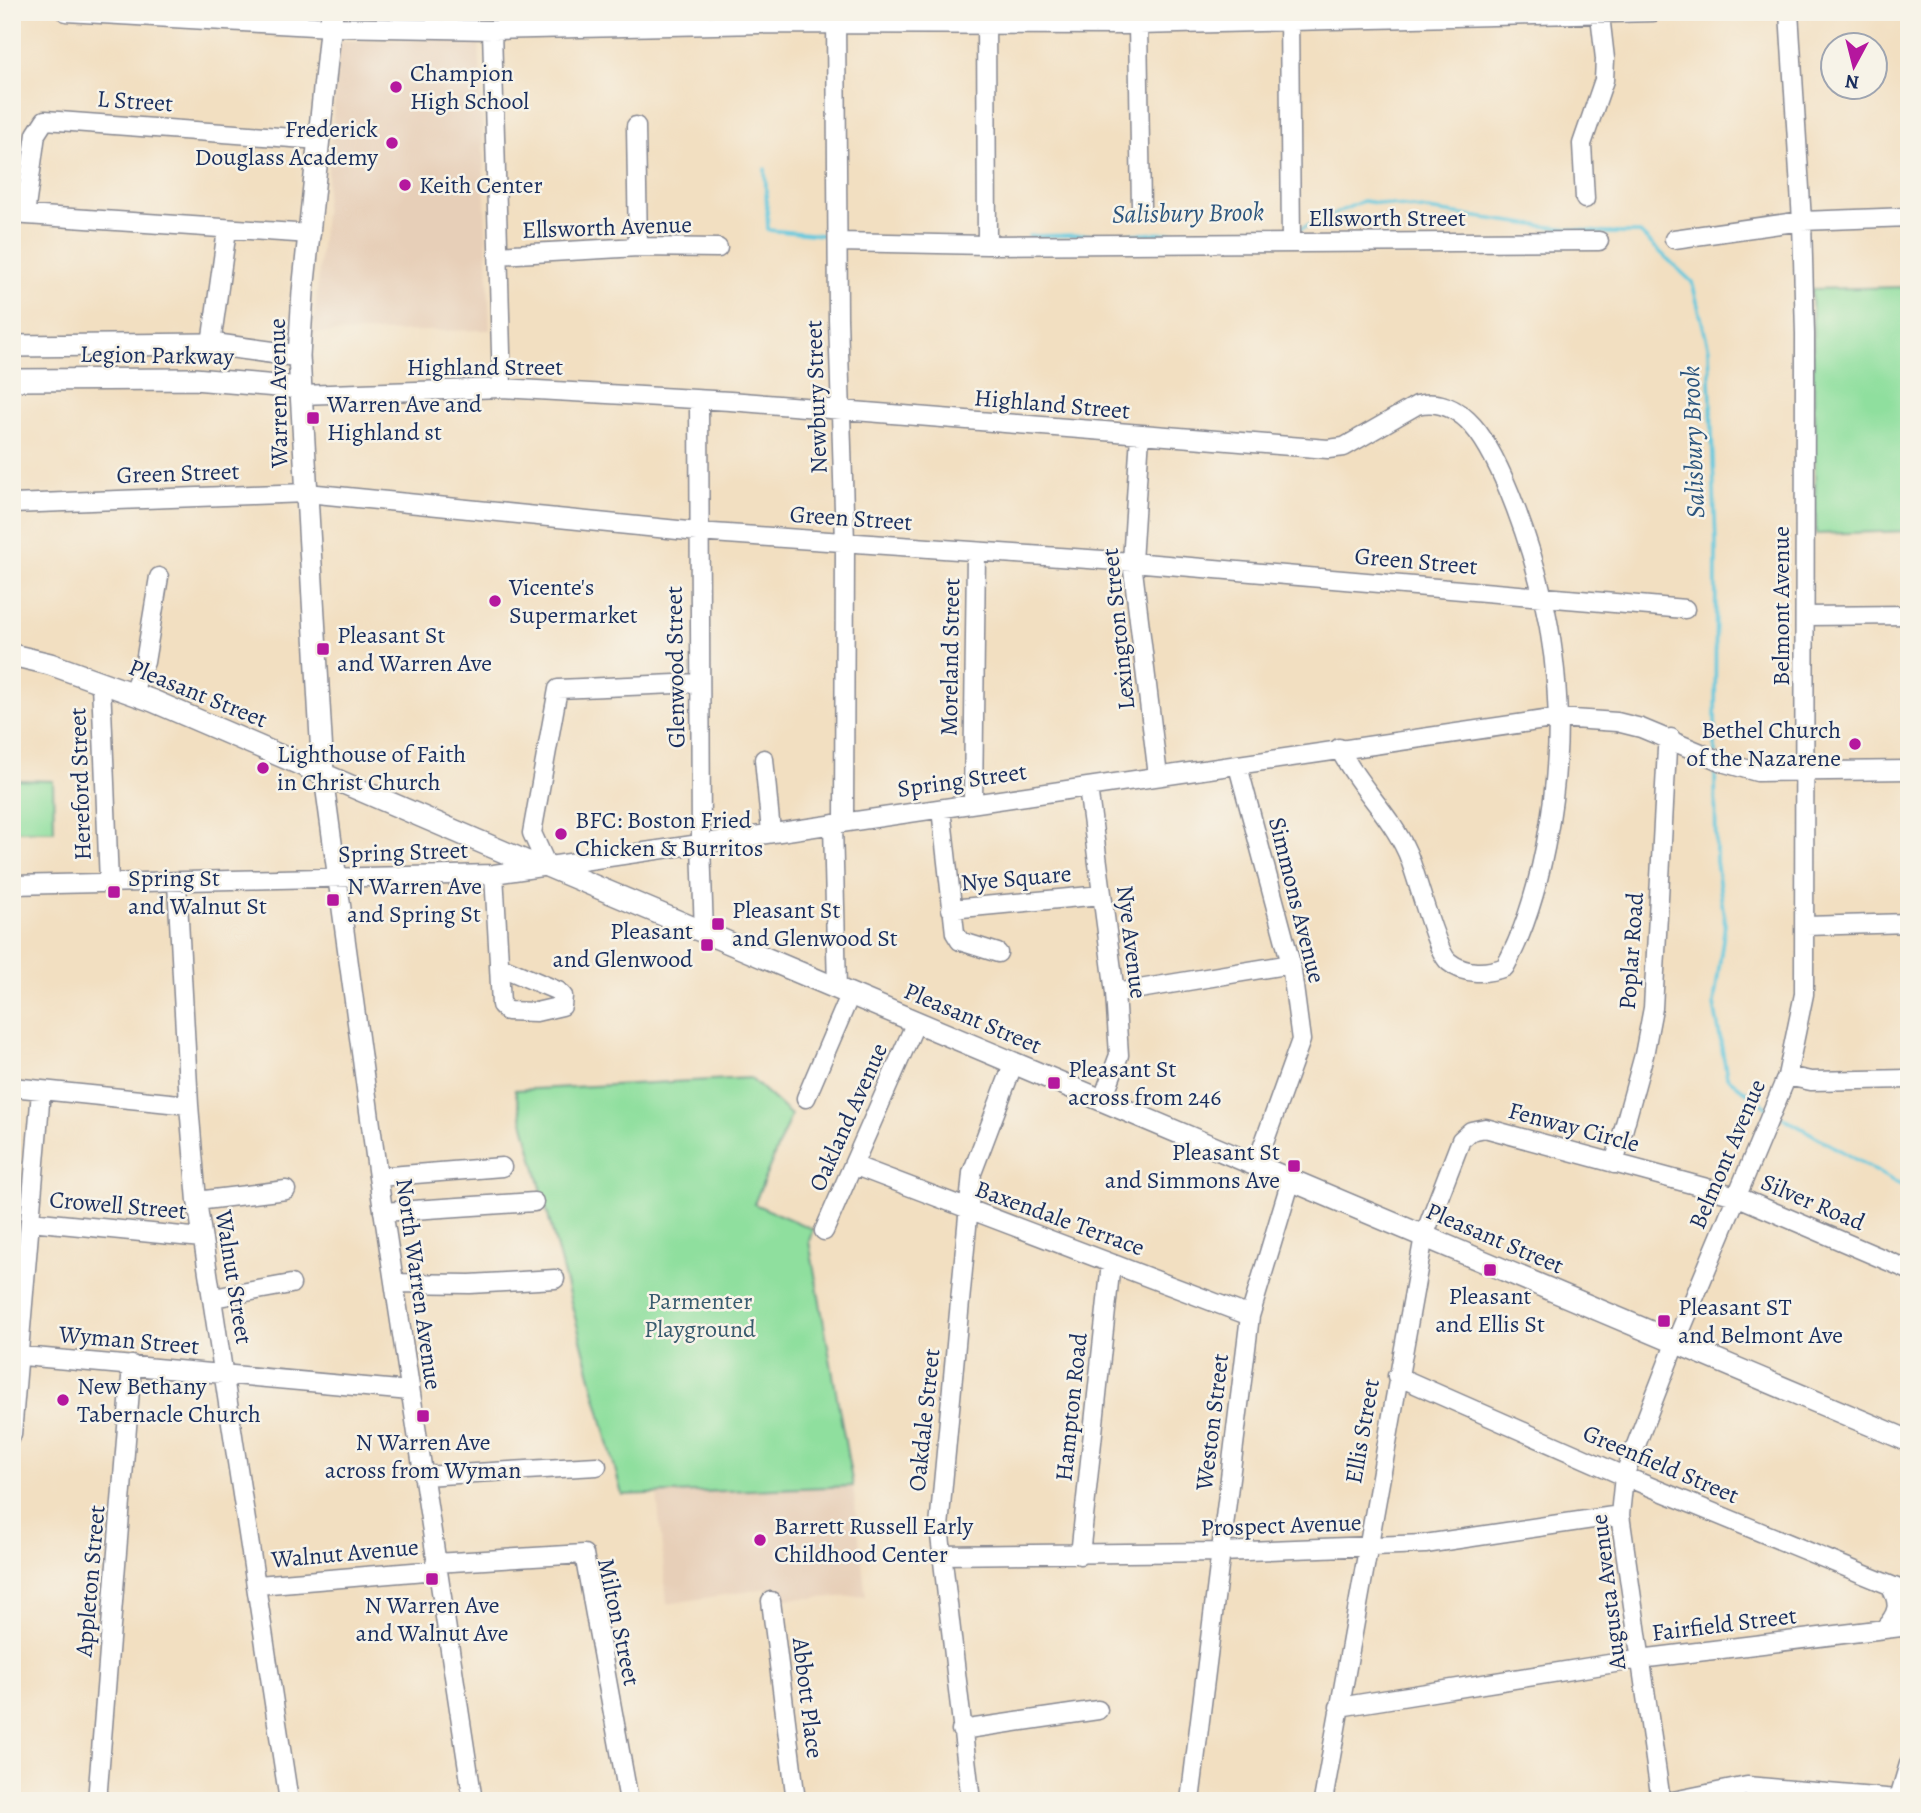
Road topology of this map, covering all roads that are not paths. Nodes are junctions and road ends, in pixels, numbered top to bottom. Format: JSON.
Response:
{"nodes":[{"id":1,"x":66,"y":12,"type":"edge"},
{"id":2,"x":1653,"y":12,"type":"edge"},
{"id":3,"x":1789,"y":12,"type":"edge"},
{"id":4,"x":1634,"y":13,"type":"edge"},
{"id":5,"x":1600,"y":15,"type":"junction"},
{"id":6,"x":1289,"y":16,"type":"edge"},
{"id":7,"x":1402,"y":16,"type":"edge"},
{"id":8,"x":206,"y":17,"type":"edge"},
{"id":9,"x":836,"y":18,"type":"edge"},
{"id":10,"x":987,"y":18,"type":"edge"},
{"id":11,"x":332,"y":20,"type":"edge"},
{"id":12,"x":1138,"y":24,"type":"junction"},
{"id":13,"x":492,"y":30,"type":"junction"},
{"id":14,"x":636,"y":126,"type":"dead end"},
{"id":15,"x":320,"y":140,"type":"junction"},
{"id":16,"x":1585,"y":199,"type":"dead end"},
{"id":17,"x":1141,"y":207,"type":"dead end"},
{"id":18,"x":19,"y":214,"type":"edge"},
{"id":19,"x":1909,"y":217,"type":"edge"},
{"id":20,"x":1802,"y":222,"type":"junction"},
{"id":21,"x":227,"y":230,"type":"junction"},
{"id":22,"x":310,"y":234,"type":"junction"},
{"id":23,"x":1291,"y":234,"type":"junction"},
{"id":24,"x":1674,"y":239,"type":"dead end"},
{"id":25,"x":1600,"y":241,"type":"dead end"},
{"id":26,"x":839,"y":242,"type":"junction"},
{"id":27,"x":986,"y":246,"type":"junction"},
{"id":28,"x":638,"y":247,"type":"junction"},
{"id":29,"x":718,"y":248,"type":"dead end"},
{"id":30,"x":498,"y":255,"type":"junction"},
{"id":31,"x":217,"y":345,"type":"junction"},
{"id":32,"x":12,"y":346,"type":"edge"},
{"id":33,"x":299,"y":356,"type":"junction"},
{"id":34,"x":12,"y":380,"type":"edge"},
{"id":35,"x":219,"y":380,"type":"junction"},
{"id":36,"x":502,"y":388,"type":"junction"},
{"id":37,"x":301,"y":391,"type":"junction"},
{"id":38,"x":698,"y":400,"type":"junction"},
{"id":39,"x":840,"y":412,"type":"junction"},
{"id":40,"x":1140,"y":436,"type":"junction"},
{"id":41,"x":307,"y":493,"type":"junction"},
{"id":42,"x":12,"y":504,"type":"edge"},
{"id":43,"x":698,"y":532,"type":"junction"},
{"id":44,"x":845,"y":542,"type":"junction"},
{"id":45,"x":976,"y":553,"type":"junction"},
{"id":46,"x":1132,"y":562,"type":"junction"},
{"id":47,"x":159,"y":577,"type":"dead end"},
{"id":48,"x":1543,"y":597,"type":"junction"},
{"id":49,"x":1685,"y":609,"type":"dead end"},
{"id":50,"x":1909,"y":615,"type":"edge"},
{"id":51,"x":1806,"y":616,"type":"junction"},
{"id":52,"x":12,"y":654,"type":"edge"},
{"id":53,"x":102,"y":683,"type":"junction"},
{"id":54,"x":699,"y":684,"type":"junction"},
{"id":55,"x":132,"y":693,"type":"junction"},
{"id":56,"x":1558,"y":718,"type":"junction"},
{"id":57,"x":1671,"y":738,"type":"junction"},
{"id":58,"x":1339,"y":748,"type":"junction"},
{"id":59,"x":764,"y":759,"type":"dead end"},
{"id":60,"x":1238,"y":766,"type":"junction"},
{"id":61,"x":1909,"y":770,"type":"edge"},
{"id":62,"x":1804,"y":772,"type":"junction"},
{"id":63,"x":323,"y":773,"type":"junction"},
{"id":64,"x":1158,"y":776,"type":"junction"},
{"id":65,"x":1088,"y":787,"type":"junction"},
{"id":66,"x":973,"y":803,"type":"junction"},
{"id":67,"x":941,"y":808,"type":"junction"},
{"id":68,"x":838,"y":823,"type":"junction"},
{"id":69,"x":771,"y":832,"type":"junction"},
{"id":70,"x":701,"y":844,"type":"junction"},
{"id":71,"x":547,"y":866,"type":"junction"},
{"id":72,"x":494,"y":874,"type":"junction"},
{"id":73,"x":335,"y":878,"type":"junction"},
{"id":74,"x":109,"y":883,"type":"junction"},
{"id":75,"x":177,"y":883,"type":"junction"},
{"id":76,"x":12,"y":885,"type":"edge"},
{"id":77,"x":1101,"y":895,"type":"junction"},
{"id":78,"x":951,"y":909,"type":"junction"},
{"id":79,"x":1909,"y":923,"type":"edge"},
{"id":80,"x":1806,"y":926,"type":"junction"},
{"id":81,"x":704,"y":934,"type":"junction"},
{"id":82,"x":998,"y":953,"type":"dead end"},
{"id":83,"x":1292,"y":964,"type":"junction"},
{"id":84,"x":499,"y":966,"type":"dead end"},
{"id":85,"x":844,"y":992,"type":"junction"},
{"id":86,"x":1115,"y":993,"type":"junction"},
{"id":87,"x":916,"y":1022,"type":"junction"},
{"id":88,"x":1013,"y":1065,"type":"junction"},
{"id":89,"x":1787,"y":1076,"type":"junction"},
{"id":90,"x":1909,"y":1079,"type":"edge"},
{"id":91,"x":12,"y":1087,"type":"edge"},
{"id":92,"x":41,"y":1091,"type":"junction"},
{"id":93,"x":806,"y":1098,"type":"dead end"},
{"id":94,"x":1102,"y":1101,"type":"junction"},
{"id":95,"x":189,"y":1105,"type":"junction"},
{"id":96,"x":1614,"y":1164,"type":"junction"},
{"id":97,"x":853,"y":1165,"type":"junction"},
{"id":98,"x":1256,"y":1165,"type":"junction"},
{"id":99,"x":502,"y":1167,"type":"dead end"},
{"id":100,"x":378,"y":1177,"type":"junction"},
{"id":101,"x":1291,"y":1180,"type":"junction"},
{"id":102,"x":286,"y":1190,"type":"dead end"},
{"id":103,"x":1736,"y":1196,"type":"junction"},
{"id":104,"x":197,"y":1201,"type":"junction"},
{"id":105,"x":534,"y":1202,"type":"dead end"},
{"id":106,"x":969,"y":1210,"type":"junction"},
{"id":107,"x":383,"y":1212,"type":"junction"},
{"id":108,"x":30,"y":1221,"type":"junction"},
{"id":109,"x":824,"y":1231,"type":"dead end"},
{"id":110,"x":1424,"y":1236,"type":"junction"},
{"id":111,"x":202,"y":1238,"type":"junction"},
{"id":112,"x":1111,"y":1263,"type":"junction"},
{"id":113,"x":1909,"y":1270,"type":"edge"},
{"id":114,"x":555,"y":1279,"type":"dead end"},
{"id":115,"x":394,"y":1283,"type":"junction"},
{"id":116,"x":291,"y":1284,"type":"dead end"},
{"id":117,"x":212,"y":1298,"type":"junction"},
{"id":118,"x":1251,"y":1316,"type":"junction"},
{"id":119,"x":1675,"y":1344,"type":"junction"},
{"id":120,"x":16,"y":1356,"type":"edge"},
{"id":121,"x":132,"y":1365,"type":"junction"},
{"id":122,"x":224,"y":1372,"type":"junction"},
{"id":123,"x":1397,"y":1376,"type":"junction"},
{"id":124,"x":410,"y":1391,"type":"junction"},
{"id":125,"x":12,"y":1434,"type":"edge"},
{"id":126,"x":1909,"y":1441,"type":"edge"},
{"id":127,"x":597,"y":1466,"type":"dead end"},
{"id":128,"x":423,"y":1476,"type":"junction"},
{"id":129,"x":1624,"y":1476,"type":"junction"},
{"id":130,"x":1620,"y":1515,"type":"junction"},
{"id":131,"x":1367,"y":1546,"type":"junction"},
{"id":132,"x":1220,"y":1552,"type":"junction"},
{"id":133,"x":941,"y":1555,"type":"junction"},
{"id":134,"x":1080,"y":1556,"type":"junction"},
{"id":135,"x":436,"y":1567,"type":"junction"},
{"id":136,"x":258,"y":1585,"type":"junction"},
{"id":137,"x":1890,"y":1586,"type":"junction"},
{"id":138,"x":1909,"y":1593,"type":"edge"},
{"id":139,"x":771,"y":1601,"type":"dead end"},
{"id":140,"x":1909,"y":1626,"type":"edge"},
{"id":141,"x":1884,"y":1629,"type":"junction"},
{"id":142,"x":1640,"y":1659,"type":"junction"},
{"id":143,"x":1339,"y":1707,"type":"junction"},
{"id":144,"x":1098,"y":1710,"type":"dead end"},
{"id":145,"x":961,"y":1730,"type":"junction"},
{"id":146,"x":1909,"y":1764,"type":"edge"},
{"id":147,"x":1902,"y":1800,"type":"edge"},
{"id":148,"x":97,"y":1801,"type":"edge"},
{"id":149,"x":289,"y":1801,"type":"edge"},
{"id":150,"x":473,"y":1801,"type":"edge"},
{"id":151,"x":629,"y":1801,"type":"edge"},
{"id":152,"x":796,"y":1801,"type":"edge"},
{"id":153,"x":971,"y":1801,"type":"edge"},
{"id":154,"x":1190,"y":1801,"type":"edge"},
{"id":155,"x":1323,"y":1801,"type":"edge"},
{"id":156,"x":1661,"y":1801,"type":"edge"},
{"id":157,"x":1673,"y":1801,"type":"edge"}],
"edges":[{"from":1,"to":8,"type":"street"},
{"from":2,"to":4,"type":"street"},
{"from":3,"to":20,"type":"street","name":"Belmont Avenue"},
{"from":4,"to":5,"type":"street"},
{"from":5,"to":7,"type":"street"},
{"from":5,"to":16,"type":"street"},
{"from":6,"to":7,"type":"street"},
{"from":6,"to":12,"type":"street"},
{"from":6,"to":23,"type":"street"},
{"from":8,"to":11,"type":"street"},
{"from":9,"to":10,"type":"street"},
{"from":9,"to":13,"type":"street"},
{"from":9,"to":26,"type":"street","name":"Newbury Street"},
{"from":10,"to":12,"type":"street"},
{"from":10,"to":27,"type":"street"},
{"from":11,"to":13,"type":"street"},
{"from":11,"to":15,"type":"main road","name":"Warren Avenue"},
{"from":12,"to":17,"type":"street"},
{"from":13,"to":30,"type":"street"},
{"from":14,"to":28,"type":"street"},
{"from":15,"to":18,"type":"street","name":"L Street"},
{"from":15,"to":22,"type":"main road","name":"Warren Avenue"},
{"from":18,"to":21,"type":"street"},
{"from":19,"to":20,"type":"street"},
{"from":20,"to":24,"type":"street"},
{"from":20,"to":51,"type":"street","name":"Belmont Avenue"},
{"from":21,"to":22,"type":"street"},
{"from":21,"to":31,"type":"street"},
{"from":22,"to":33,"type":"main road","name":"Warren Avenue"},
{"from":23,"to":25,"type":"street","name":"Ellsworth Street"},
{"from":23,"to":27,"type":"street","name":"Ellsworth Street"},
{"from":26,"to":27,"type":"street","name":"Ellsworth Street"},
{"from":26,"to":39,"type":"street","name":"Newbury Street"},
{"from":28,"to":29,"type":"street","name":"Ellsworth Avenue"},
{"from":28,"to":30,"type":"street","name":"Ellsworth Avenue"},
{"from":30,"to":36,"type":"street"},
{"from":31,"to":32,"type":"main road","name":"Legion Parkway"},
{"from":31,"to":33,"type":"main road","name":"Legion Parkway"},
{"from":31,"to":35,"type":"main road"},
{"from":33,"to":37,"type":"main road","name":"Warren Avenue"},
{"from":34,"to":35,"type":"main road","name":"Legion Parkway"},
{"from":35,"to":37,"type":"main road","name":"Legion Parkway"},
{"from":36,"to":37,"type":"street","name":"Highland Street"},
{"from":36,"to":38,"type":"street","name":"Highland Street"},
{"from":37,"to":41,"type":"main road","name":"Warren Avenue"},
{"from":38,"to":39,"type":"street","name":"Highland Street"},
{"from":38,"to":43,"type":"street","name":"Glenwood Street"},
{"from":39,"to":40,"type":"street","name":"Highland Street"},
{"from":39,"to":44,"type":"street","name":"Newbury Street"},
{"from":40,"to":46,"type":"street","name":"Lexington Street"},
{"from":40,"to":48,"type":"street","name":"Highland Street"},
{"from":41,"to":42,"type":"street","name":"Green Street"},
{"from":41,"to":43,"type":"street","name":"Green Street"},
{"from":41,"to":63,"type":"main road","name":"Warren Avenue"},
{"from":43,"to":44,"type":"street","name":"Green Street"},
{"from":43,"to":54,"type":"street","name":"Glenwood Street"},
{"from":44,"to":45,"type":"street","name":"Green Street"},
{"from":44,"to":68,"type":"street","name":"Newbury Street"},
{"from":45,"to":46,"type":"street","name":"Green Street"},
{"from":45,"to":66,"type":"street","name":"Moreland Street"},
{"from":46,"to":48,"type":"street","name":"Green Street"},
{"from":46,"to":64,"type":"street","name":"Lexington Street"},
{"from":47,"to":55,"type":"street"},
{"from":48,"to":49,"type":"street","name":"Green Street"},
{"from":48,"to":56,"type":"street","name":"Highland Street"},
{"from":50,"to":51,"type":"street"},
{"from":51,"to":62,"type":"street","name":"Belmont Avenue"},
{"from":52,"to":53,"type":"main road","name":"Pleasant Street"},
{"from":53,"to":55,"type":"main road","name":"Pleasant Street"},
{"from":53,"to":74,"type":"street","name":"Hereford Street"},
{"from":54,"to":70,"type":"street","name":"Glenwood Street"},
{"from":54,"to":71,"type":"street"},
{"from":55,"to":63,"type":"main road","name":"Pleasant Street"},
{"from":56,"to":57,"type":"street","name":"Spring Street"},
{"from":56,"to":58,"type":"street","name":"Spring Street"},
{"from":56,"to":58,"type":"street","name":"Highland Street"},
{"from":57,"to":62,"type":"street","name":"Spring Street"},
{"from":57,"to":96,"type":"street","name":"Poplar Road"},
{"from":58,"to":60,"type":"street","name":"Spring Street"},
{"from":59,"to":69,"type":"street"},
{"from":60,"to":64,"type":"street","name":"Spring Street"},
{"from":60,"to":83,"type":"street","name":"Simmons Avenue"},
{"from":61,"to":62,"type":"street","name":"Spring Street"},
{"from":62,"to":80,"type":"street","name":"Belmont Avenue"},
{"from":63,"to":71,"type":"main road","name":"Pleasant Street"},
{"from":63,"to":73,"type":"street","name":"North Warren Avenue"},
{"from":64,"to":65,"type":"street","name":"Spring Street"},
{"from":65,"to":66,"type":"street","name":"Spring Street"},
{"from":65,"to":77,"type":"street","name":"Nye Avenue"},
{"from":66,"to":67,"type":"street","name":"Spring Street"},
{"from":67,"to":68,"type":"street","name":"Spring Street"},
{"from":67,"to":78,"type":"street","name":"Nye Square"},
{"from":68,"to":69,"type":"street","name":"Spring Street"},
{"from":68,"to":85,"type":"street","name":"Newbury Street"},
{"from":69,"to":70,"type":"street","name":"Spring Street"},
{"from":70,"to":71,"type":"street","name":"Spring Street"},
{"from":70,"to":81,"type":"street","name":"Glenwood Street"},
{"from":71,"to":72,"type":"street","name":"Spring Street"},
{"from":71,"to":81,"type":"main road","name":"Pleasant Street"},
{"from":72,"to":73,"type":"street","name":"Spring Street"},
{"from":72,"to":84,"type":"street"},
{"from":73,"to":75,"type":"street","name":"Spring Street"},
{"from":73,"to":100,"type":"street","name":"North Warren Avenue"},
{"from":74,"to":75,"type":"street","name":"Spring Street"},
{"from":74,"to":76,"type":"street","name":"Spring Street"},
{"from":75,"to":95,"type":"street","name":"Walnut Street"},
{"from":77,"to":78,"type":"street","name":"Nye Square"},
{"from":77,"to":86,"type":"street","name":"Nye Avenue"},
{"from":78,"to":82,"type":"street"},
{"from":79,"to":80,"type":"street"},
{"from":80,"to":89,"type":"street","name":"Belmont Avenue"},
{"from":81,"to":85,"type":"main road","name":"Pleasant Street"},
{"from":83,"to":86,"type":"street"},
{"from":83,"to":98,"type":"street","name":"Simmons Avenue"},
{"from":85,"to":87,"type":"main road","name":"Pleasant Street"},
{"from":85,"to":93,"type":"street"},
{"from":86,"to":94,"type":"street","name":"Nye Avenue"},
{"from":87,"to":88,"type":"main road","name":"Pleasant Street"},
{"from":87,"to":97,"type":"street","name":"Oakland Avenue"},
{"from":88,"to":94,"type":"main road","name":"Pleasant Street"},
{"from":88,"to":106,"type":"street","name":"Oakdale Street"},
{"from":89,"to":90,"type":"street"},
{"from":89,"to":103,"type":"street","name":"Belmont Avenue"},
{"from":91,"to":92,"type":"street"},
{"from":92,"to":95,"type":"street"},
{"from":92,"to":108,"type":"street"},
{"from":94,"to":98,"type":"main road","name":"Pleasant Street"},
{"from":95,"to":104,"type":"street","name":"Walnut Street"},
{"from":96,"to":103,"type":"street","name":"Fenway Circle"},
{"from":96,"to":110,"type":"street","name":"Fenway Circle"},
{"from":97,"to":106,"type":"street","name":"Baxendale Terrace"},
{"from":97,"to":109,"type":"street","name":"Oakland Avenue"},
{"from":98,"to":101,"type":"main road","name":"Pleasant Street"},
{"from":99,"to":100,"type":"street"},
{"from":100,"to":107,"type":"street","name":"North Warren Avenue"},
{"from":101,"to":110,"type":"main road","name":"Pleasant Street"},
{"from":101,"to":118,"type":"street","name":"Weston Street"},
{"from":102,"to":104,"type":"street"},
{"from":103,"to":113,"type":"street","name":"Silver Road"},
{"from":103,"to":119,"type":"street","name":"Belmont Avenue"},
{"from":104,"to":111,"type":"street","name":"Walnut Street"},
{"from":105,"to":107,"type":"street"},
{"from":106,"to":112,"type":"street","name":"Baxendale Terrace"},
{"from":106,"to":133,"type":"street","name":"Oakdale Street"},
{"from":107,"to":115,"type":"street","name":"North Warren Avenue"},
{"from":108,"to":111,"type":"street","name":"Crowell Street"},
{"from":108,"to":120,"type":"street"},
{"from":110,"to":119,"type":"main road","name":"Pleasant Street"},
{"from":110,"to":123,"type":"street","name":"Ellis Street"},
{"from":111,"to":117,"type":"street","name":"Walnut Street"},
{"from":112,"to":118,"type":"street","name":"Baxendale Terrace"},
{"from":112,"to":134,"type":"street","name":"Hampton Road"},
{"from":114,"to":115,"type":"street"},
{"from":115,"to":124,"type":"street","name":"North Warren Avenue"},
{"from":116,"to":117,"type":"street"},
{"from":117,"to":122,"type":"street","name":"Walnut Street"},
{"from":118,"to":132,"type":"street","name":"Weston Street"},
{"from":119,"to":126,"type":"main road","name":"Pleasant Street"},
{"from":119,"to":129,"type":"street","name":"Augusta Avenue"},
{"from":120,"to":121,"type":"street","name":"Wyman Street"},
{"from":120,"to":125,"type":"street"},
{"from":121,"to":122,"type":"street","name":"Wyman Street"},
{"from":121,"to":148,"type":"street","name":"Appleton Street"},
{"from":122,"to":124,"type":"street","name":"Wyman Street"},
{"from":122,"to":136,"type":"street","name":"Walnut Street"},
{"from":123,"to":129,"type":"street","name":"Greenfield Street"},
{"from":123,"to":131,"type":"street","name":"Ellis Street"},
{"from":124,"to":128,"type":"street","name":"North Warren Avenue"},
{"from":127,"to":128,"type":"street"},
{"from":128,"to":135,"type":"street","name":"North Warren Avenue"},
{"from":129,"to":130,"type":"street","name":"Augusta Avenue"},
{"from":129,"to":137,"type":"street","name":"Greenfield Street"},
{"from":130,"to":131,"type":"street","name":"Prospect Avenue"},
{"from":130,"to":142,"type":"street","name":"Augusta Avenue"},
{"from":131,"to":132,"type":"street","name":"Prospect Avenue"},
{"from":131,"to":143,"type":"street","name":"Ellis Street"},
{"from":132,"to":134,"type":"street","name":"Prospect Avenue"},
{"from":132,"to":154,"type":"street","name":"Weston Street"},
{"from":133,"to":134,"type":"street","name":"Prospect Avenue"},
{"from":133,"to":145,"type":"street","name":"Oakdale Street"},
{"from":135,"to":136,"type":"street","name":"Walnut Avenue"},
{"from":135,"to":150,"type":"street","name":"North Warren Avenue"},
{"from":135,"to":151,"type":"street","name":"Milton Street"},
{"from":136,"to":149,"type":"street","name":"Walnut Street"},
{"from":137,"to":138,"type":"street","name":"Greenfield Street"},
{"from":137,"to":141,"type":"street"},
{"from":139,"to":152,"type":"street","name":"Abbott Place"},
{"from":140,"to":141,"type":"street","name":"Fairfield Street"},
{"from":141,"to":142,"type":"street","name":"Fairfield Street"},
{"from":142,"to":143,"type":"street","name":"Fairfield Street"},
{"from":142,"to":156,"type":"street","name":"Augusta Avenue"},
{"from":143,"to":155,"type":"street","name":"Ellis Street"},
{"from":144,"to":145,"type":"street"},
{"from":145,"to":153,"type":"street","name":"Oakdale Street"},
{"from":146,"to":147,"type":"street"},
{"from":147,"to":157,"type":"street"}]}
